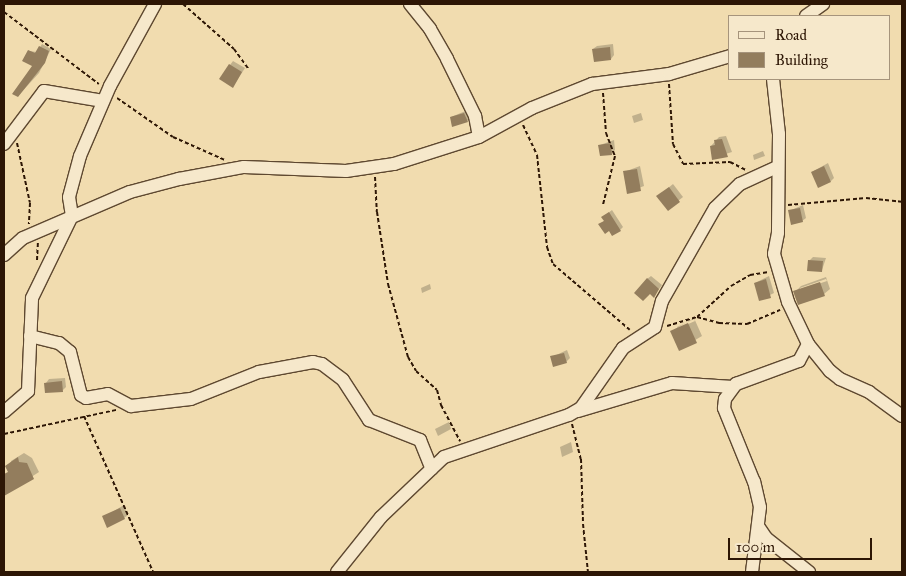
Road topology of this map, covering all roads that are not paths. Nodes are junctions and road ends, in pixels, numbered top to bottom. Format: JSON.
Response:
{"nodes":[{"id":1,"x":155,"y":4,"type":"edge"},
{"id":2,"x":410,"y":4,"type":"edge"},
{"id":3,"x":823,"y":4,"type":"edge"},
{"id":4,"x":807,"y":15,"type":"edge"},
{"id":5,"x":728,"y":57,"type":"edge"},
{"id":6,"x":774,"y":80,"type":"edge"},
{"id":7,"x":107,"y":92,"type":"junction"},
{"id":8,"x":479,"y":137,"type":"junction"},
{"id":9,"x":4,"y":144,"type":"edge"},
{"id":10,"x":777,"y":168,"type":"junction"},
{"id":11,"x":72,"y":216,"type":"junction"},
{"id":12,"x":4,"y":255,"type":"edge"},
{"id":13,"x":30,"y":336,"type":"junction"},
{"id":14,"x":808,"y":344,"type":"junction"},
{"id":15,"x":733,"y":387,"type":"junction"},
{"id":16,"x":4,"y":412,"type":"edge"},
{"id":17,"x":572,"y":414,"type":"junction"},
{"id":18,"x":902,"y":416,"type":"edge"},
{"id":19,"x":432,"y":469,"type":"junction"},
{"id":20,"x":758,"y":526,"type":"junction"},
{"id":21,"x":337,"y":572,"type":"edge"},
{"id":22,"x":752,"y":572,"type":"edge"},
{"id":23,"x":809,"y":572,"type":"edge"}],
"edges":[{"from":1,"to":7,"type":"street"},
{"from":2,"to":8,"type":"street"},
{"from":3,"to":4,"type":"street"},
{"from":5,"to":8,"type":"street"},
{"from":6,"to":10,"type":"street"},
{"from":7,"to":9,"type":"street"},
{"from":7,"to":11,"type":"street"},
{"from":8,"to":11,"type":"street"},
{"from":10,"to":14,"type":"street"},
{"from":10,"to":17,"type":"street"},
{"from":11,"to":12,"type":"street"},
{"from":11,"to":13,"type":"street"},
{"from":13,"to":16,"type":"street"},
{"from":13,"to":19,"type":"street"},
{"from":14,"to":15,"type":"street"},
{"from":14,"to":18,"type":"street"},
{"from":15,"to":17,"type":"street"},
{"from":15,"to":20,"type":"street"},
{"from":17,"to":19,"type":"street"},
{"from":19,"to":21,"type":"street"},
{"from":20,"to":22,"type":"street"},
{"from":20,"to":23,"type":"street"}]}
